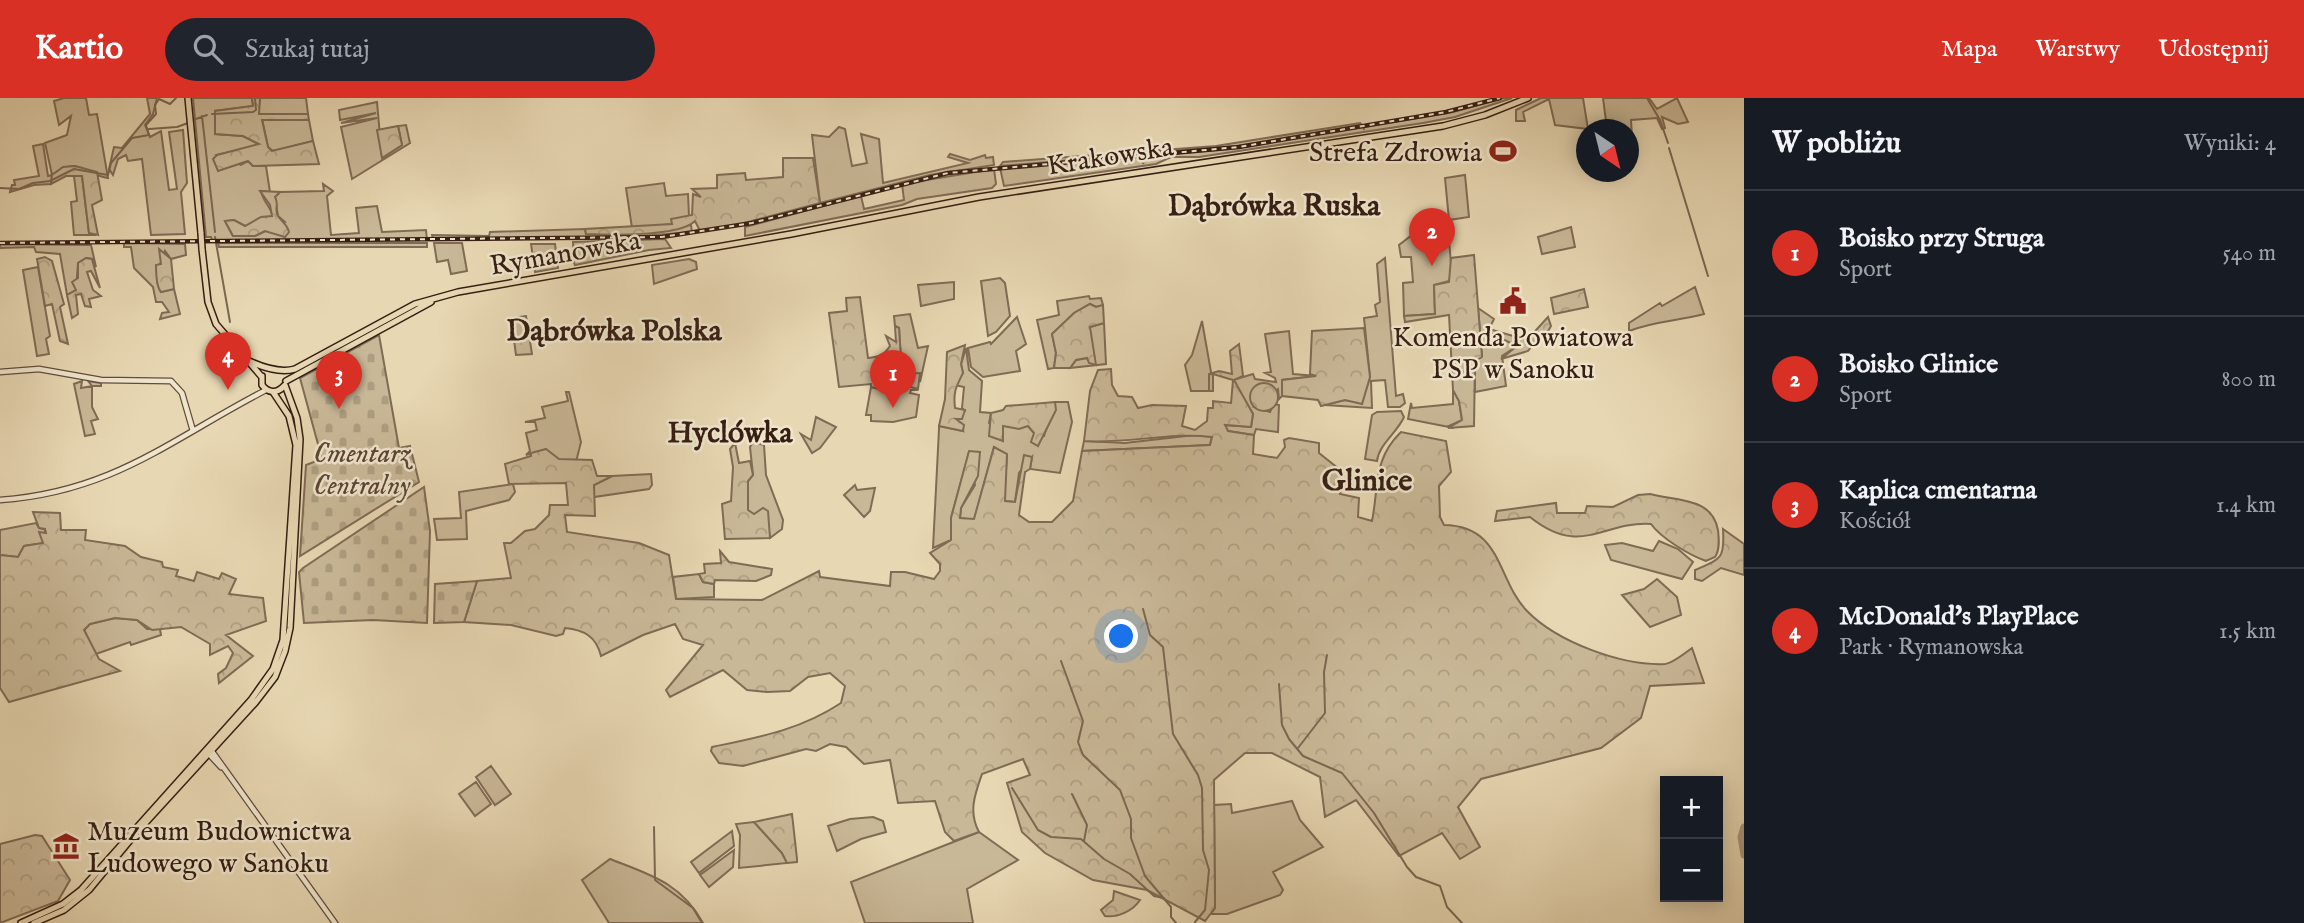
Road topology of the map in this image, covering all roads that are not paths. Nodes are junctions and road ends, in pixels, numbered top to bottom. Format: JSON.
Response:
{"nodes":[{"id":1,"x":188,"y":98,"type":"edge"},
{"id":2,"x":1528,"y":98,"type":"edge"},
{"id":3,"x":697,"y":251,"type":"joint"},
{"id":4,"x":440,"y":297,"type":"junction"},
{"id":5,"x":249,"y":361,"type":"junction"},
{"id":6,"x":270,"y":368,"type":"junction"},
{"id":7,"x":282,"y":371,"type":"junction"},
{"id":8,"x":0,"y":372,"type":"edge"},
{"id":9,"x":261,"y":379,"type":"junction"},
{"id":10,"x":285,"y":383,"type":"junction"},
{"id":11,"x":266,"y":390,"type":"junction"},
{"id":12,"x":273,"y":392,"type":"junction"},
{"id":13,"x":245,"y":401,"type":"junction"},
{"id":14,"x":193,"y":432,"type":"junction"},
{"id":15,"x":0,"y":500,"type":"edge"},
{"id":16,"x":210,"y":752,"type":"junction"},
{"id":17,"x":83,"y":893,"type":"junction"},
{"id":18,"x":22,"y":923,"type":"edge"},
{"id":19,"x":34,"y":923,"type":"edge"},
{"id":20,"x":335,"y":923,"type":"edge"}],
"edges":[{"from":1,"to":5,"type":"main road","bridge":true},
{"from":2,"to":3,"type":"main road","name":"Krakowska"},
{"from":3,"to":4,"type":"main road","name":"Rymanowska"},
{"from":4,"to":7,"type":"main road","name":"Rymanowska"},
{"from":4,"to":10,"type":"main road","name":"Rymanowska"},
{"from":5,"to":6,"type":"main road"},
{"from":5,"to":9,"type":"main road"},
{"from":6,"to":7,"type":"main road"},
{"from":6,"to":9,"type":"main road"},
{"from":7,"to":10,"type":"main road"},
{"from":8,"to":14,"type":"street"},
{"from":9,"to":11,"type":"main road"},
{"from":9,"to":13,"type":"street"},
{"from":10,"to":12,"type":"main road"},
{"from":10,"to":16,"type":"main road"},
{"from":11,"to":12,"type":"main road"},
{"from":11,"to":13,"type":"street"},
{"from":12,"to":16,"type":"main road"},
{"from":13,"to":14,"type":"street"},
{"from":14,"to":15,"type":"street"},
{"from":16,"to":17,"type":"main road"},
{"from":16,"to":20,"type":"street"},
{"from":17,"to":18,"type":"main road"},
{"from":17,"to":19,"type":"main road"}]}
